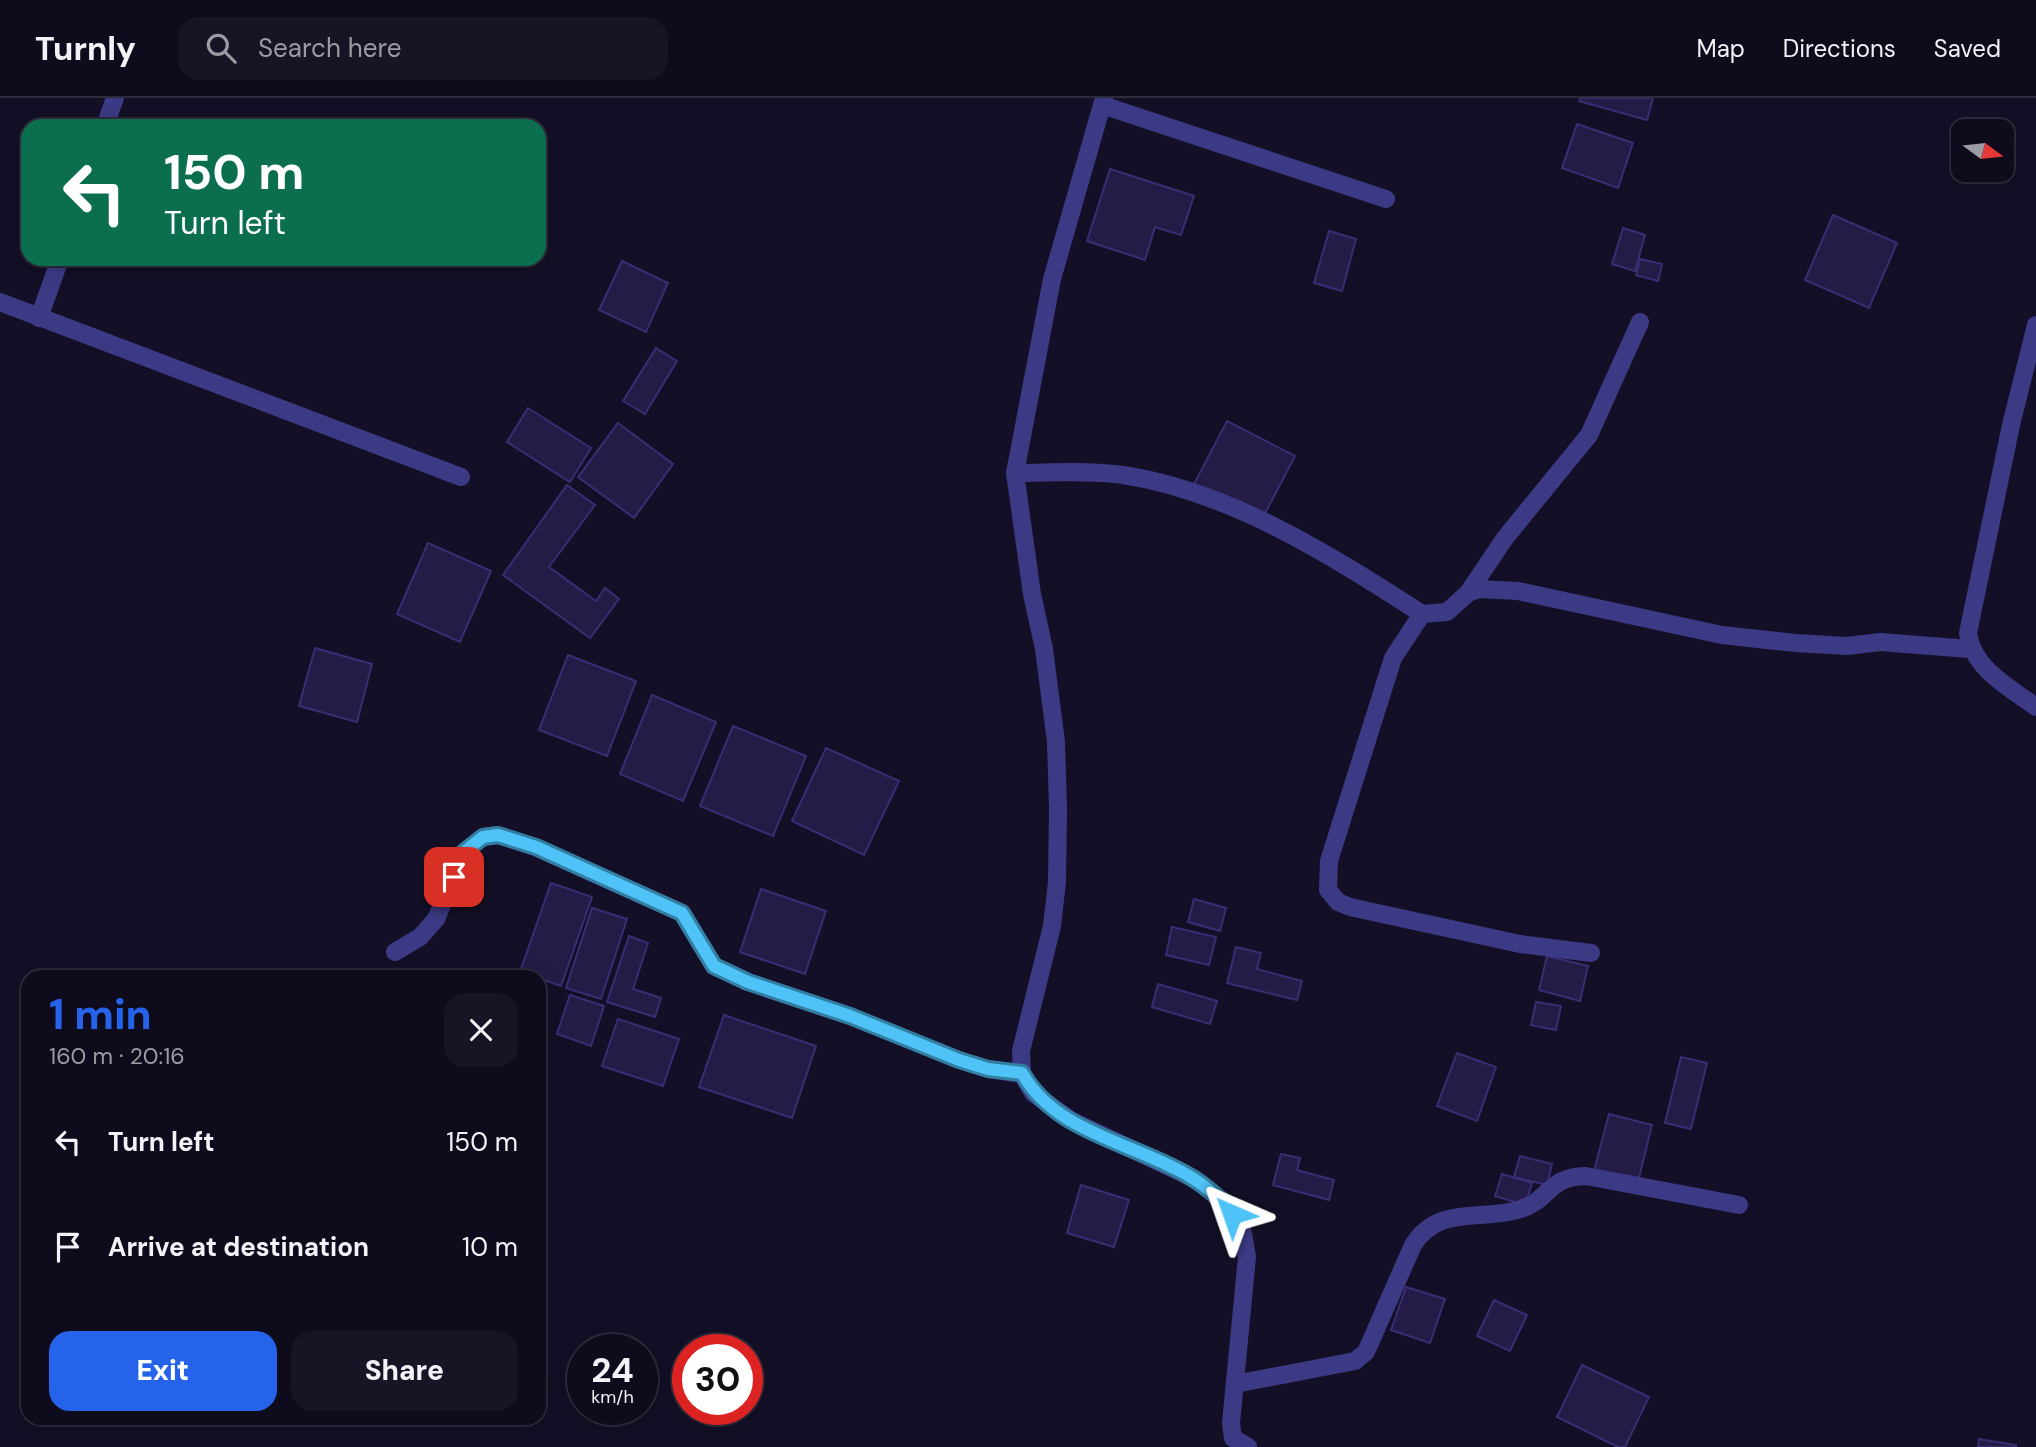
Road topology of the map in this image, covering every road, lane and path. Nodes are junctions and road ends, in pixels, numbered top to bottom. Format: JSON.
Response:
{"nodes":[{"id":1,"x":115,"y":98,"type":"edge"},
{"id":2,"x":1103,"y":102,"type":"edge"},
{"id":3,"x":108,"y":119,"type":"edge"},
{"id":4,"x":1386,"y":199,"type":"dead end"},
{"id":5,"x":58,"y":266,"type":"edge"},
{"id":6,"x":0,"y":302,"type":"edge"},
{"id":7,"x":39,"y":318,"type":"junction"},
{"id":8,"x":1640,"y":322,"type":"dead end"},
{"id":9,"x":2036,"y":325,"type":"edge"},
{"id":10,"x":1015,"y":473,"type":"junction"},
{"id":11,"x":461,"y":477,"type":"dead end"},
{"id":12,"x":1468,"y":593,"type":"junction"},
{"id":13,"x":1422,"y":614,"type":"junction"},
{"id":14,"x":1970,"y":649,"type":"junction"},
{"id":15,"x":2036,"y":707,"type":"edge"},
{"id":16,"x":395,"y":952,"type":"dead end"},
{"id":17,"x":1591,"y":953,"type":"dead end"},
{"id":18,"x":1022,"y":1073,"type":"junction"},
{"id":19,"x":1739,"y":1205,"type":"dead end"},
{"id":20,"x":1235,"y":1384,"type":"junction"},
{"id":21,"x":1248,"y":1447,"type":"edge"}],
"edges":[{"from":1,"to":3,"type":"street"},
{"from":2,"to":4,"type":"street"},
{"from":2,"to":10,"type":"street"},
{"from":5,"to":7,"type":"street"},
{"from":6,"to":7,"type":"street"},
{"from":7,"to":11,"type":"street"},
{"from":8,"to":12,"type":"street"},
{"from":9,"to":14,"type":"street"},
{"from":10,"to":13,"type":"street"},
{"from":10,"to":18,"type":"street"},
{"from":12,"to":13,"type":"street"},
{"from":12,"to":14,"type":"street"},
{"from":13,"to":17,"type":"street"},
{"from":14,"to":15,"type":"street"},
{"from":16,"to":18,"type":"street"},
{"from":18,"to":20,"type":"street"},
{"from":19,"to":20,"type":"street"},
{"from":20,"to":21,"type":"street"}]}
